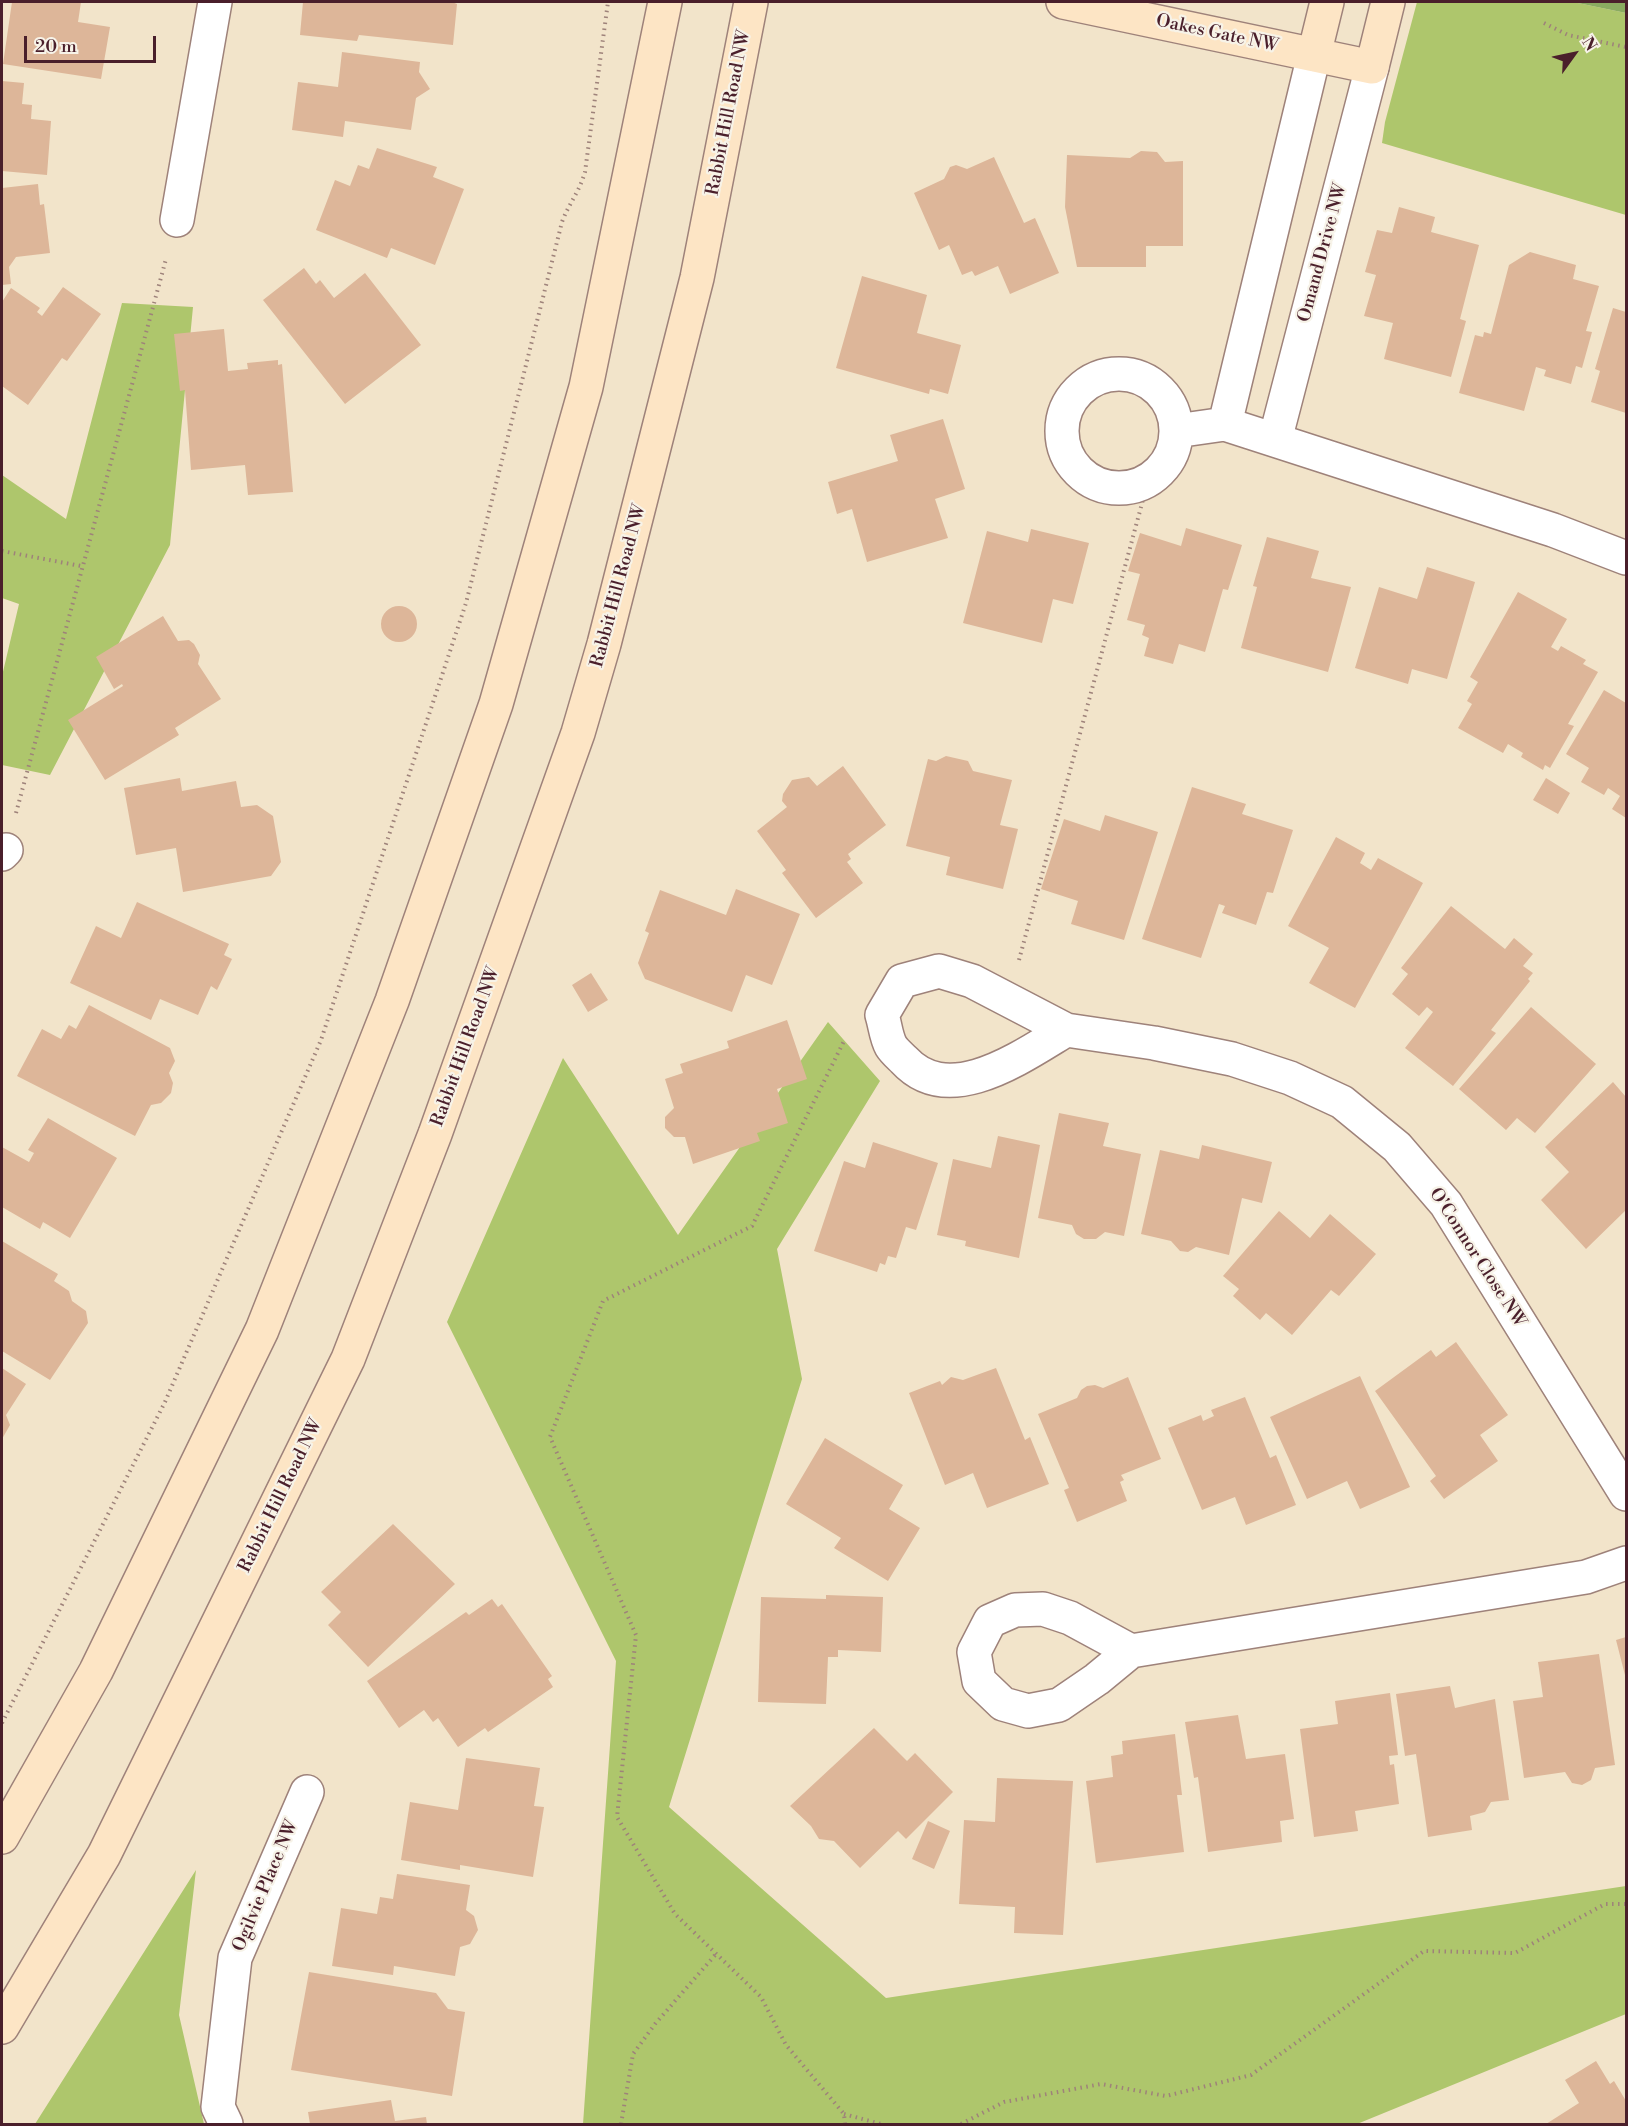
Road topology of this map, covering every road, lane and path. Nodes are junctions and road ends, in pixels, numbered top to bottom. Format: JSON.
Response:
{"nodes":[{"id":1,"x":215,"y":2,"type":"edge"},
{"id":2,"x":608,"y":2,"type":"edge"},
{"id":3,"x":665,"y":2,"type":"edge"},
{"id":4,"x":751,"y":2,"type":"edge"},
{"id":5,"x":1063,"y":2,"type":"edge"},
{"id":6,"x":1327,"y":2,"type":"edge"},
{"id":7,"x":1388,"y":2,"type":"edge"},
{"id":8,"x":1544,"y":23,"type":"dead end"},
{"id":9,"x":1626,"y":47,"type":"edge"},
{"id":10,"x":1314,"y":55,"type":"junction"},
{"id":11,"x":1372,"y":67,"type":"junction"},
{"id":12,"x":177,"y":220,"type":"joint"},
{"id":13,"x":1225,"y":424,"type":"junction"},
{"id":14,"x":1176,"y":431,"type":"junction"},
{"id":15,"x":1275,"y":440,"type":"junction"},
{"id":16,"x":1148,"y":481,"type":"junction"},
{"id":17,"x":2,"y":551,"type":"edge"},
{"id":18,"x":1626,"y":558,"type":"edge"},
{"id":19,"x":81,"y":566,"type":"junction"},
{"id":20,"x":4,"y":852,"type":"edge"},
{"id":21,"x":1008,"y":1001,"type":"junction"},
{"id":22,"x":1066,"y":1030,"type":"junction"},
{"id":23,"x":846,"y":1037,"type":"dead end"},
{"id":24,"x":1626,"y":1494,"type":"edge"},
{"id":25,"x":1626,"y":1563,"type":"edge"},
{"id":26,"x":1131,"y":1651,"type":"dead end"},
{"id":27,"x":2,"y":1723,"type":"edge"},
{"id":28,"x":307,"y":1792,"type":"dead end"},
{"id":29,"x":2,"y":1837,"type":"edge"},
{"id":30,"x":1626,"y":1904,"type":"edge"},
{"id":31,"x":716,"y":1954,"type":"junction"},
{"id":32,"x":2,"y":2027,"type":"edge"},
{"id":33,"x":844,"y":2114,"type":"junction"},
{"id":34,"x":226,"y":2124,"type":"edge"},
{"id":35,"x":621,"y":2124,"type":"edge"},
{"id":36,"x":845,"y":2124,"type":"edge"},
{"id":37,"x":881,"y":2124,"type":"edge"},
{"id":38,"x":961,"y":2124,"type":"edge"}],
"edges":[{"from":1,"to":12,"type":"street"},
{"from":2,"to":27,"type":"path"},
{"from":3,"to":29,"type":"main road"},
{"from":4,"to":32,"type":"main road","name":"Rabbit Hill Road NW"},
{"from":5,"to":10,"type":"main road","name":"Oakes Gate NW"},
{"from":6,"to":10,"type":"main road"},
{"from":7,"to":11,"type":"main road"},
{"from":8,"to":9,"type":"path"},
{"from":10,"to":11,"type":"main road","name":"Oakes Gate NW"},
{"from":10,"to":13,"type":"street"},
{"from":11,"to":15,"type":"street","name":"Omand Drive NW"},
{"from":12,"to":19,"type":"path"},
{"from":13,"to":14,"type":"street"},
{"from":13,"to":15,"type":"street"},
{"from":14,"to":16,"type":"street"},
{"from":14,"to":16,"type":"street"},
{"from":15,"to":18,"type":"street"},
{"from":16,"to":21,"type":"path"},
{"from":17,"to":19,"type":"path"},
{"from":19,"to":20,"type":"path"},
{"from":21,"to":22,"type":"street","name":"O'Connor Close NW"},
{"from":21,"to":22,"type":"street","name":"O'Connor Close NW"},
{"from":22,"to":24,"type":"street","name":"O'Connor Close NW"},
{"from":23,"to":31,"type":"path"},
{"from":25,"to":26,"type":"street"},
{"from":28,"to":34,"type":"street","name":"Ogilvie Place NW"},
{"from":30,"to":38,"type":"path"},
{"from":31,"to":33,"type":"path"},
{"from":31,"to":35,"type":"path"},
{"from":33,"to":36,"type":"path"},
{"from":33,"to":37,"type":"path"}]}
